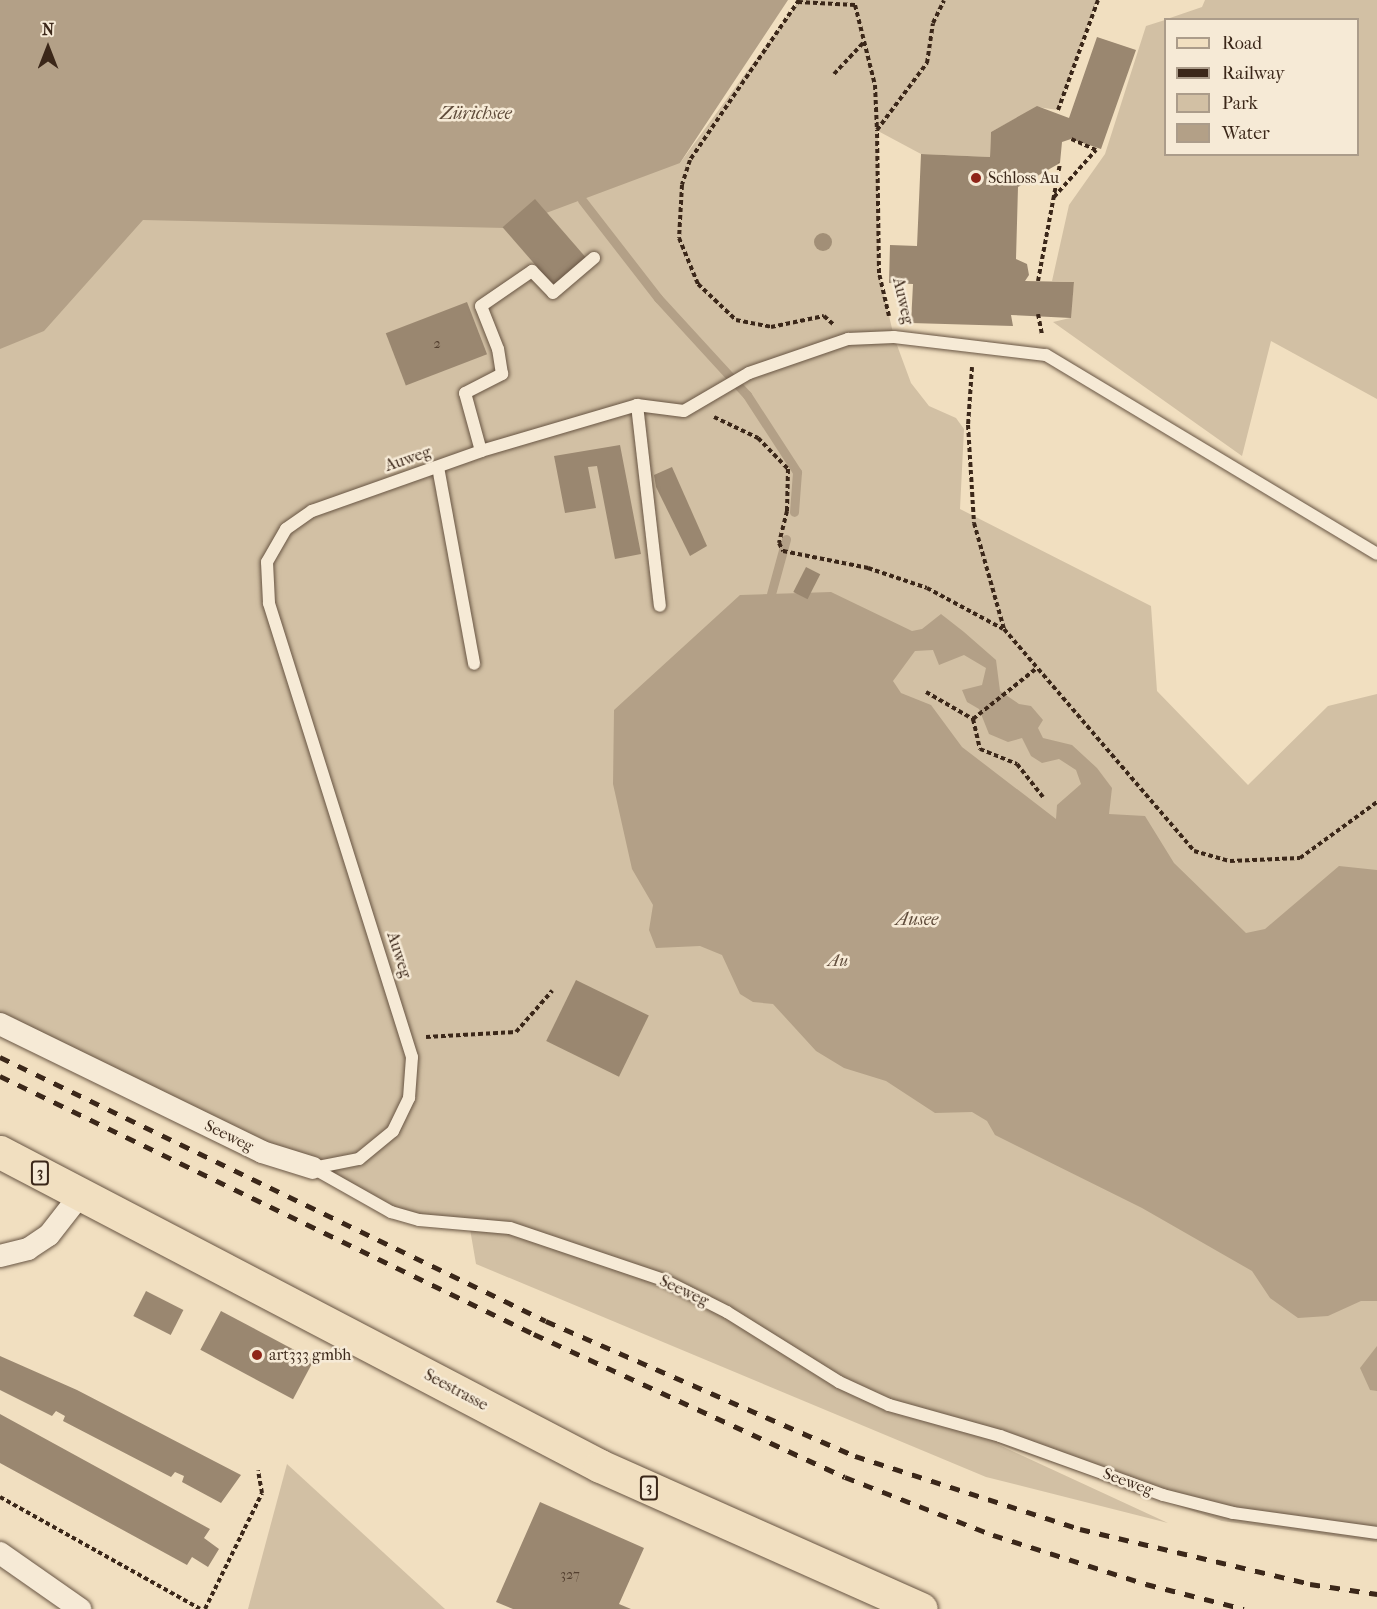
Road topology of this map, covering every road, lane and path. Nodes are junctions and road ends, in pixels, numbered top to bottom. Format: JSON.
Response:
{"nodes":[{"id":1,"x":944,"y":0,"type":"edge"},
{"id":2,"x":1096,"y":0,"type":"edge"},
{"id":3,"x":798,"y":1,"type":"edge"},
{"id":4,"x":864,"y":42,"type":"junction"},
{"id":5,"x":834,"y":74,"type":"dead end"},
{"id":6,"x":1058,"y":110,"type":"dead end"},
{"id":7,"x":878,"y":130,"type":"junction"},
{"id":8,"x":1071,"y":139,"type":"dead end"},
{"id":9,"x":1060,"y":163,"type":"dead end"},
{"id":10,"x":1054,"y":198,"type":"junction"},
{"id":11,"x":594,"y":258,"type":"dead end"},
{"id":12,"x":1038,"y":281,"type":"dead end"},
{"id":13,"x":894,"y":337,"type":"junction"},
{"id":14,"x":848,"y":339,"type":"junction"},
{"id":15,"x":973,"y":344,"type":"junction"},
{"id":16,"x":637,"y":405,"type":"junction"},
{"id":17,"x":684,"y":411,"type":"junction"},
{"id":18,"x":481,"y":451,"type":"junction"},
{"id":19,"x":438,"y":466,"type":"junction"},
{"id":20,"x":1377,"y":554,"type":"edge"},
{"id":21,"x":660,"y":606,"type":"dead end"},
{"id":22,"x":1004,"y":629,"type":"junction"},
{"id":23,"x":474,"y":664,"type":"dead end"},
{"id":24,"x":1037,"y":668,"type":"junction"},
{"id":25,"x":926,"y":692,"type":"dead end"},
{"id":26,"x":972,"y":719,"type":"junction"},
{"id":27,"x":1043,"y":797,"type":"dead end"},
{"id":28,"x":1377,"y":802,"type":"edge"},
{"id":29,"x":552,"y":991,"type":"dead end"},
{"id":30,"x":0,"y":1024,"type":"edge"},
{"id":31,"x":408,"y":1039,"type":"junction"},
{"id":32,"x":0,"y":1152,"type":"edge"},
{"id":33,"x":313,"y":1168,"type":"junction"},
{"id":34,"x":81,"y":1194,"type":"junction"},
{"id":35,"x":0,"y":1256,"type":"edge"},
{"id":36,"x":258,"y":1470,"type":"dead end"},
{"id":37,"x":0,"y":1497,"type":"edge"},
{"id":38,"x":1377,"y":1533,"type":"edge"},
{"id":39,"x":0,"y":1553,"type":"edge"},
{"id":40,"x":80,"y":1609,"type":"edge"},
{"id":41,"x":200,"y":1609,"type":"edge"},
{"id":42,"x":205,"y":1609,"type":"edge"},
{"id":43,"x":921,"y":1609,"type":"edge"}],
"edges":[{"from":1,"to":7,"type":"path"},
{"from":2,"to":6,"type":"path"},
{"from":3,"to":4,"type":"path","name":"Auweg"},
{"from":3,"to":14,"type":"path"},
{"from":4,"to":5,"type":"path"},
{"from":4,"to":7,"type":"path","name":"Auweg"},
{"from":7,"to":13,"type":"path","name":"Auweg"},
{"from":8,"to":10,"type":"path"},
{"from":9,"to":10,"type":"path"},
{"from":10,"to":12,"type":"path"},
{"from":11,"to":18,"type":"lane"},
{"from":13,"to":14,"type":"lane","name":"Auweg"},
{"from":13,"to":15,"type":"lane"},
{"from":14,"to":17,"type":"lane","name":"Auweg"},
{"from":15,"to":20,"type":"lane"},
{"from":15,"to":22,"type":"path"},
{"from":16,"to":17,"type":"lane","name":"Auweg"},
{"from":16,"to":18,"type":"lane","name":"Auweg"},
{"from":16,"to":21,"type":"lane"},
{"from":17,"to":22,"type":"path"},
{"from":18,"to":19,"type":"lane","name":"Auweg"},
{"from":19,"to":23,"type":"lane"},
{"from":19,"to":31,"type":"lane","name":"Auweg"},
{"from":22,"to":24,"type":"path"},
{"from":24,"to":26,"type":"path"},
{"from":24,"to":28,"type":"path"},
{"from":25,"to":26,"type":"path"},
{"from":26,"to":27,"type":"path"},
{"from":29,"to":31,"type":"path"},
{"from":30,"to":33,"type":"street","name":"Seeweg"},
{"from":31,"to":33,"type":"lane","name":"Auweg"},
{"from":32,"to":34,"type":"main road","name":"Seestrasse","number":"3"},
{"from":33,"to":38,"type":"lane","name":"Seeweg"},
{"from":34,"to":35,"type":"street"},
{"from":34,"to":43,"type":"main road","name":"Seestrasse","number":"3"},
{"from":36,"to":42,"type":"path"},
{"from":37,"to":41,"type":"path"},
{"from":39,"to":40,"type":"street"}]}
